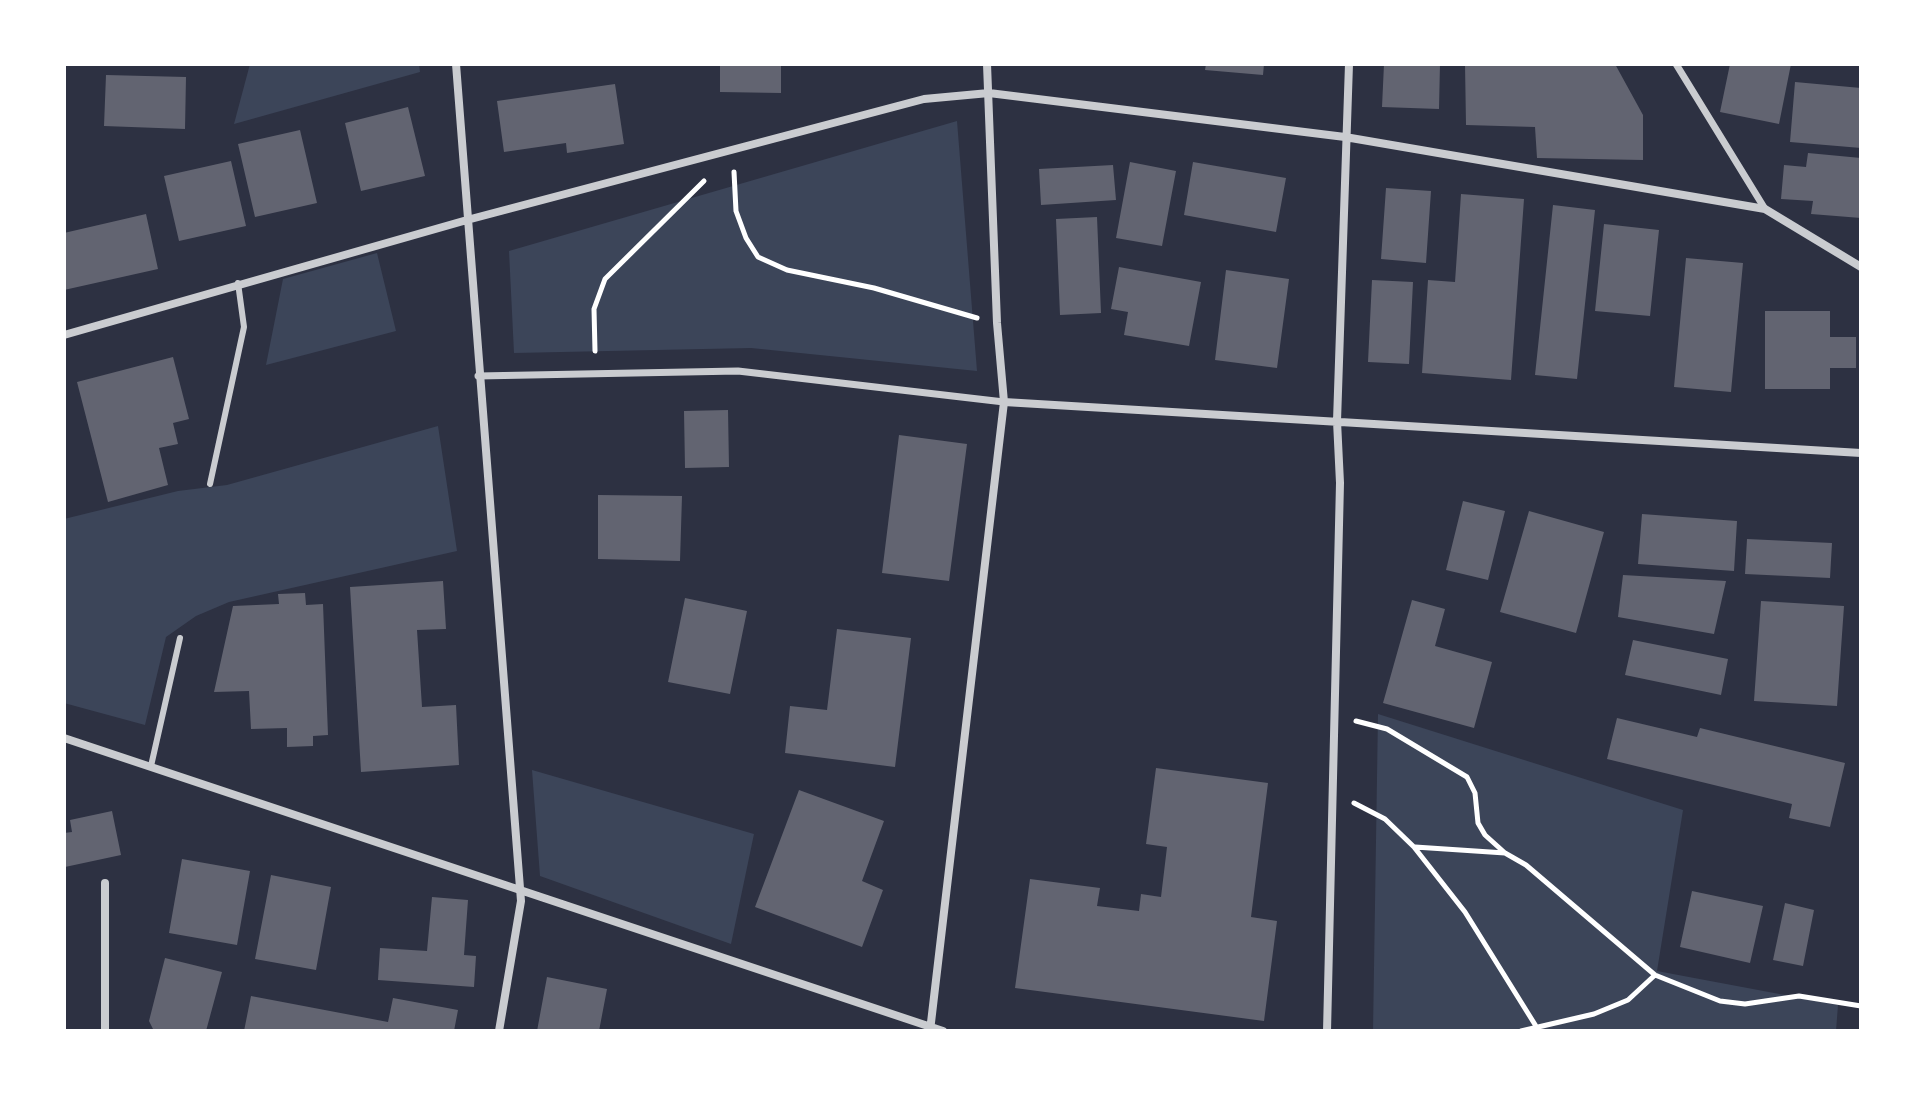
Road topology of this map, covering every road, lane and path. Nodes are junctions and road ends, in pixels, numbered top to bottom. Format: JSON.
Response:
{"nodes":[{"id":1,"x":456,"y":64,"type":"edge"},
{"id":2,"x":987,"y":64,"type":"edge"},
{"id":3,"x":1349,"y":64,"type":"edge"},
{"id":4,"x":1676,"y":64,"type":"edge"},
{"id":5,"x":989,"y":93,"type":"junction"},
{"id":6,"x":1345,"y":137,"type":"junction"},
{"id":7,"x":733,"y":152,"type":"junction"},
{"id":8,"x":1765,"y":209,"type":"junction"},
{"id":9,"x":467,"y":220,"type":"junction"},
{"id":10,"x":1861,"y":267,"type":"edge"},
{"id":11,"x":238,"y":283,"type":"junction"},
{"id":12,"x":997,"y":323,"type":"junction"},
{"id":13,"x":64,"y":335,"type":"edge"},
{"id":14,"x":596,"y":375,"type":"junction"},
{"id":15,"x":478,"y":376,"type":"junction"},
{"id":16,"x":1004,"y":402,"type":"junction"},
{"id":17,"x":1337,"y":421,"type":"junction"},
{"id":18,"x":1861,"y":453,"type":"edge"},
{"id":19,"x":210,"y":484,"type":"dead end"},
{"id":20,"x":180,"y":638,"type":"dead end"},
{"id":21,"x":1335,"y":719,"type":"junction"},
{"id":22,"x":64,"y":738,"type":"edge"},
{"id":23,"x":151,"y":766,"type":"junction"},
{"id":24,"x":1333,"y":801,"type":"junction"},
{"id":25,"x":1414,"y":847,"type":"junction"},
{"id":26,"x":1505,"y":853,"type":"junction"},
{"id":27,"x":105,"y":883,"type":"dead end"},
{"id":28,"x":520,"y":892,"type":"junction"},
{"id":29,"x":1655,"y":975,"type":"junction"},
{"id":30,"x":1861,"y":1006,"type":"edge"},
{"id":31,"x":931,"y":1029,"type":"edge"},
{"id":32,"x":1538,"y":1029,"type":"edge"},
{"id":33,"x":105,"y":1031,"type":"edge"},
{"id":34,"x":499,"y":1031,"type":"edge"},
{"id":35,"x":943,"y":1031,"type":"edge"},
{"id":36,"x":1327,"y":1031,"type":"edge"},
{"id":37,"x":1521,"y":1031,"type":"edge"}],
"edges":[{"from":1,"to":9,"type":"street"},
{"from":2,"to":5,"type":"street"},
{"from":3,"to":6,"type":"street"},
{"from":4,"to":8,"type":"street"},
{"from":5,"to":6,"type":"street"},
{"from":5,"to":7,"type":"street"},
{"from":5,"to":12,"type":"street"},
{"from":6,"to":8,"type":"street"},
{"from":6,"to":17,"type":"street"},
{"from":7,"to":9,"type":"street"},
{"from":7,"to":12,"type":"path"},
{"from":7,"to":14,"type":"path"},
{"from":8,"to":10,"type":"street"},
{"from":9,"to":11,"type":"street"},
{"from":9,"to":15,"type":"street"},
{"from":11,"to":13,"type":"street"},
{"from":11,"to":19,"type":"lane"},
{"from":12,"to":16,"type":"street"},
{"from":14,"to":15,"type":"street"},
{"from":14,"to":16,"type":"street"},
{"from":15,"to":28,"type":"street"},
{"from":16,"to":17,"type":"street"},
{"from":16,"to":31,"type":"street"},
{"from":17,"to":18,"type":"street"},
{"from":17,"to":21,"type":"street"},
{"from":20,"to":23,"type":"lane"},
{"from":21,"to":24,"type":"street"},
{"from":21,"to":26,"type":"path"},
{"from":22,"to":23,"type":"street"},
{"from":23,"to":28,"type":"street"},
{"from":24,"to":25,"type":"path"},
{"from":24,"to":36,"type":"street"},
{"from":25,"to":26,"type":"path"},
{"from":25,"to":32,"type":"path"},
{"from":26,"to":29,"type":"path"},
{"from":27,"to":33,"type":"street"},
{"from":28,"to":31,"type":"street"},
{"from":28,"to":34,"type":"street"},
{"from":29,"to":30,"type":"path"},
{"from":29,"to":32,"type":"path"},
{"from":31,"to":35,"type":"street"},
{"from":32,"to":37,"type":"path"}]}
